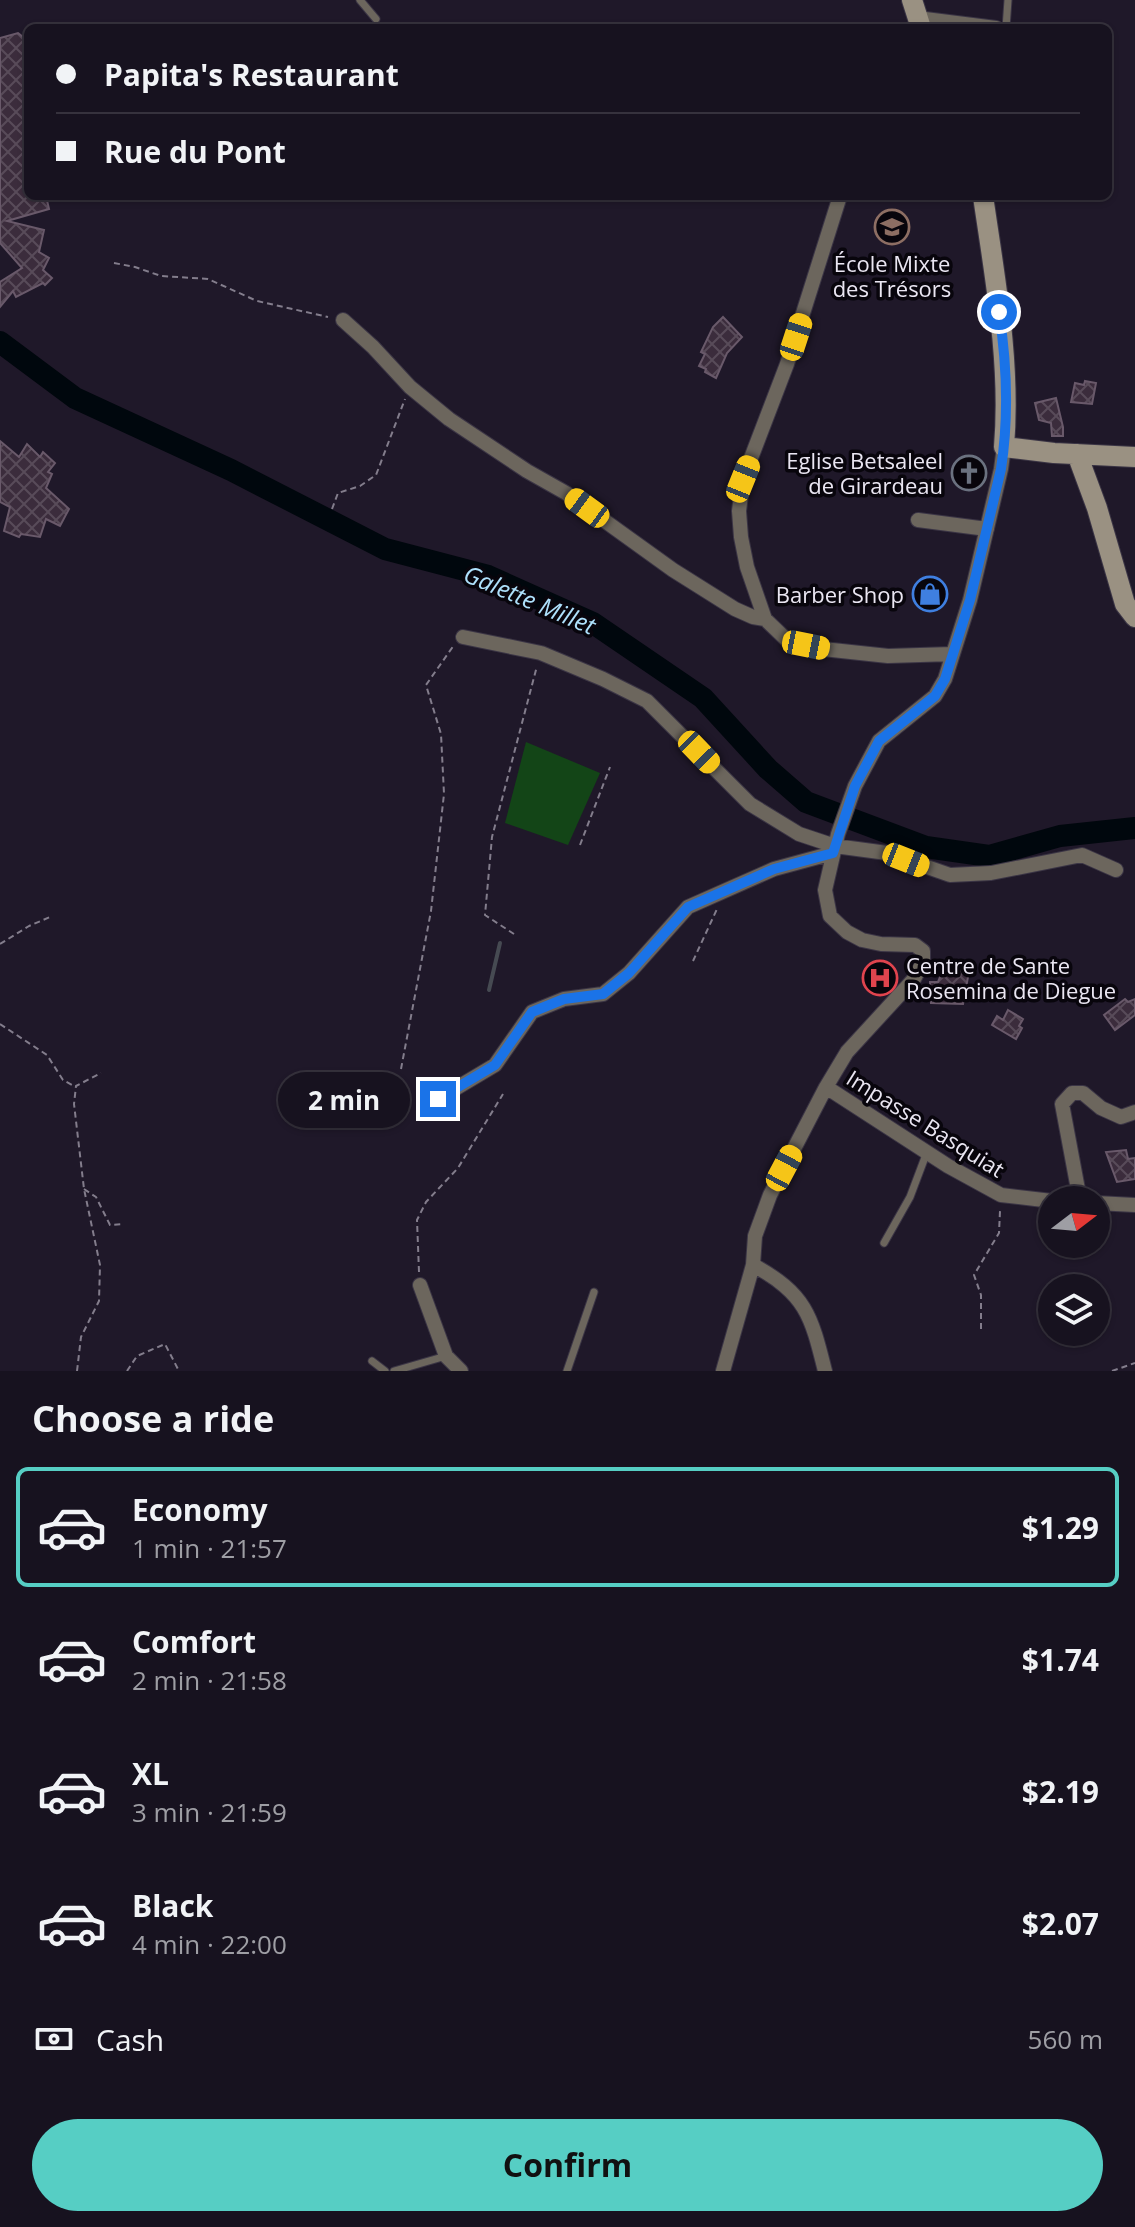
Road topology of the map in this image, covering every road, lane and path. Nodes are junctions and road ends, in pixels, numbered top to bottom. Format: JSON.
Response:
{"nodes":[{"id":1,"x":360,"y":0,"type":"edge"},
{"id":2,"x":1008,"y":0,"type":"edge"},
{"id":3,"x":917,"y":15,"type":"edge"},
{"id":4,"x":376,"y":19,"type":"dead end"},
{"id":5,"x":972,"y":24,"type":"edge"},
{"id":6,"x":1005,"y":24,"type":"edge"},
{"id":7,"x":839,"y":200,"type":"edge"},
{"id":8,"x":984,"y":200,"type":"edge"},
{"id":9,"x":114,"y":263,"type":"dead end"},
{"id":10,"x":343,"y":320,"type":"joint"},
{"id":11,"x":410,"y":387,"type":"junction"},
{"id":12,"x":1004,"y":447,"type":"junction"},
{"id":13,"x":1077,"y":454,"type":"junction"},
{"id":14,"x":1135,"y":457,"type":"edge"},
{"id":15,"x":332,"y":509,"type":"dead end"},
{"id":16,"x":918,"y":520,"type":"dead end"},
{"id":17,"x":987,"y":529,"type":"junction"},
{"id":18,"x":1135,"y":617,"type":"edge"},
{"id":19,"x":765,"y":619,"type":"junction"},
{"id":20,"x":463,"y":637,"type":"joint"},
{"id":21,"x":541,"y":653,"type":"junction"},
{"id":22,"x":952,"y":654,"type":"junction"},
{"id":23,"x":610,"y":767,"type":"dead end"},
{"id":24,"x":835,"y":844,"type":"junction"},
{"id":25,"x":580,"y":845,"type":"dead end"},
{"id":26,"x":1116,"y":870,"type":"dead end"},
{"id":27,"x":725,"y":890,"type":"junction"},
{"id":28,"x":50,"y":917,"type":"dead end"},
{"id":29,"x":514,"y":934,"type":"dead end"},
{"id":30,"x":0,"y":944,"type":"edge"},
{"id":31,"x":693,"y":961,"type":"dead end"},
{"id":32,"x":0,"y":1024,"type":"edge"},
{"id":33,"x":401,"y":1069,"type":"dead end"},
{"id":34,"x":101,"y":1073,"type":"dead end"},
{"id":35,"x":76,"y":1086,"type":"junction"},
{"id":36,"x":826,"y":1087,"type":"junction"},
{"id":37,"x":503,"y":1094,"type":"dead end"},
{"id":38,"x":438,"y":1099,"type":"dead end"},
{"id":39,"x":1135,"y":1112,"type":"edge"},
{"id":40,"x":927,"y":1152,"type":"junction"},
{"id":41,"x":1077,"y":1186,"type":"edge"},
{"id":42,"x":84,"y":1189,"type":"junction"},
{"id":43,"x":1001,"y":1195,"type":"junction"},
{"id":44,"x":1038,"y":1199,"type":"edge"},
{"id":45,"x":1110,"y":1204,"type":"edge"},
{"id":46,"x":1135,"y":1205,"type":"edge"},
{"id":47,"x":123,"y":1224,"type":"dead end"},
{"id":48,"x":884,"y":1243,"type":"dead end"},
{"id":49,"x":753,"y":1265,"type":"junction"},
{"id":50,"x":420,"y":1285,"type":"joint"},
{"id":51,"x":594,"y":1292,"type":"dead end"},
{"id":52,"x":981,"y":1329,"type":"dead end"},
{"id":53,"x":446,"y":1356,"type":"junction"},
{"id":54,"x":372,"y":1361,"type":"dead end"},
{"id":55,"x":1135,"y":1363,"type":"edge"},
{"id":56,"x":77,"y":1371,"type":"edge"},
{"id":57,"x":127,"y":1371,"type":"edge"},
{"id":58,"x":179,"y":1371,"type":"edge"},
{"id":59,"x":385,"y":1371,"type":"edge"},
{"id":60,"x":394,"y":1371,"type":"edge"},
{"id":61,"x":461,"y":1371,"type":"edge"},
{"id":62,"x":567,"y":1371,"type":"edge"},
{"id":63,"x":723,"y":1371,"type":"edge"},
{"id":64,"x":825,"y":1371,"type":"edge"},
{"id":65,"x":1112,"y":1371,"type":"edge"}],
"edges":[{"from":1,"to":4,"type":"lane"},
{"from":2,"to":6,"type":"lane"},
{"from":3,"to":5,"type":"street"},
{"from":7,"to":19,"type":"street"},
{"from":8,"to":12,"type":"street"},
{"from":9,"to":10,"type":"path"},
{"from":10,"to":11,"type":"street"},
{"from":11,"to":15,"type":"path"},
{"from":11,"to":19,"type":"street"},
{"from":12,"to":13,"type":"street"},
{"from":12,"to":17,"type":"street"},
{"from":13,"to":14,"type":"street"},
{"from":13,"to":18,"type":"street"},
{"from":16,"to":17,"type":"street"},
{"from":17,"to":22,"type":"street"},
{"from":19,"to":22,"type":"street"},
{"from":20,"to":21,"type":"street"},
{"from":20,"to":33,"type":"path"},
{"from":21,"to":24,"type":"street"},
{"from":21,"to":29,"type":"path"},
{"from":22,"to":24,"type":"street"},
{"from":23,"to":25,"type":"path"},
{"from":24,"to":26,"type":"street"},
{"from":24,"to":27,"type":"street"},
{"from":24,"to":36,"type":"street"},
{"from":27,"to":31,"type":"path"},
{"from":27,"to":38,"type":"street"},
{"from":28,"to":30,"type":"path"},
{"from":32,"to":35,"type":"path"},
{"from":34,"to":35,"type":"path"},
{"from":35,"to":42,"type":"path"},
{"from":36,"to":40,"type":"street","name":"Impasse Basquiat"},
{"from":36,"to":49,"type":"street"},
{"from":37,"to":50,"type":"path"},
{"from":39,"to":41,"type":"street"},
{"from":40,"to":43,"type":"street","name":"Impasse Basquiat"},
{"from":40,"to":48,"type":"lane"},
{"from":42,"to":47,"type":"path"},
{"from":42,"to":56,"type":"path"},
{"from":43,"to":44,"type":"street","name":"Impasse Basquiat"},
{"from":43,"to":52,"type":"path"},
{"from":45,"to":46,"type":"street"},
{"from":49,"to":63,"type":"street"},
{"from":49,"to":64,"type":"street"},
{"from":50,"to":53,"type":"street"},
{"from":51,"to":62,"type":"lane"},
{"from":53,"to":60,"type":"lane"},
{"from":53,"to":61,"type":"street"},
{"from":54,"to":59,"type":"lane"},
{"from":55,"to":65,"type":"path"},
{"from":57,"to":58,"type":"path"}]}
